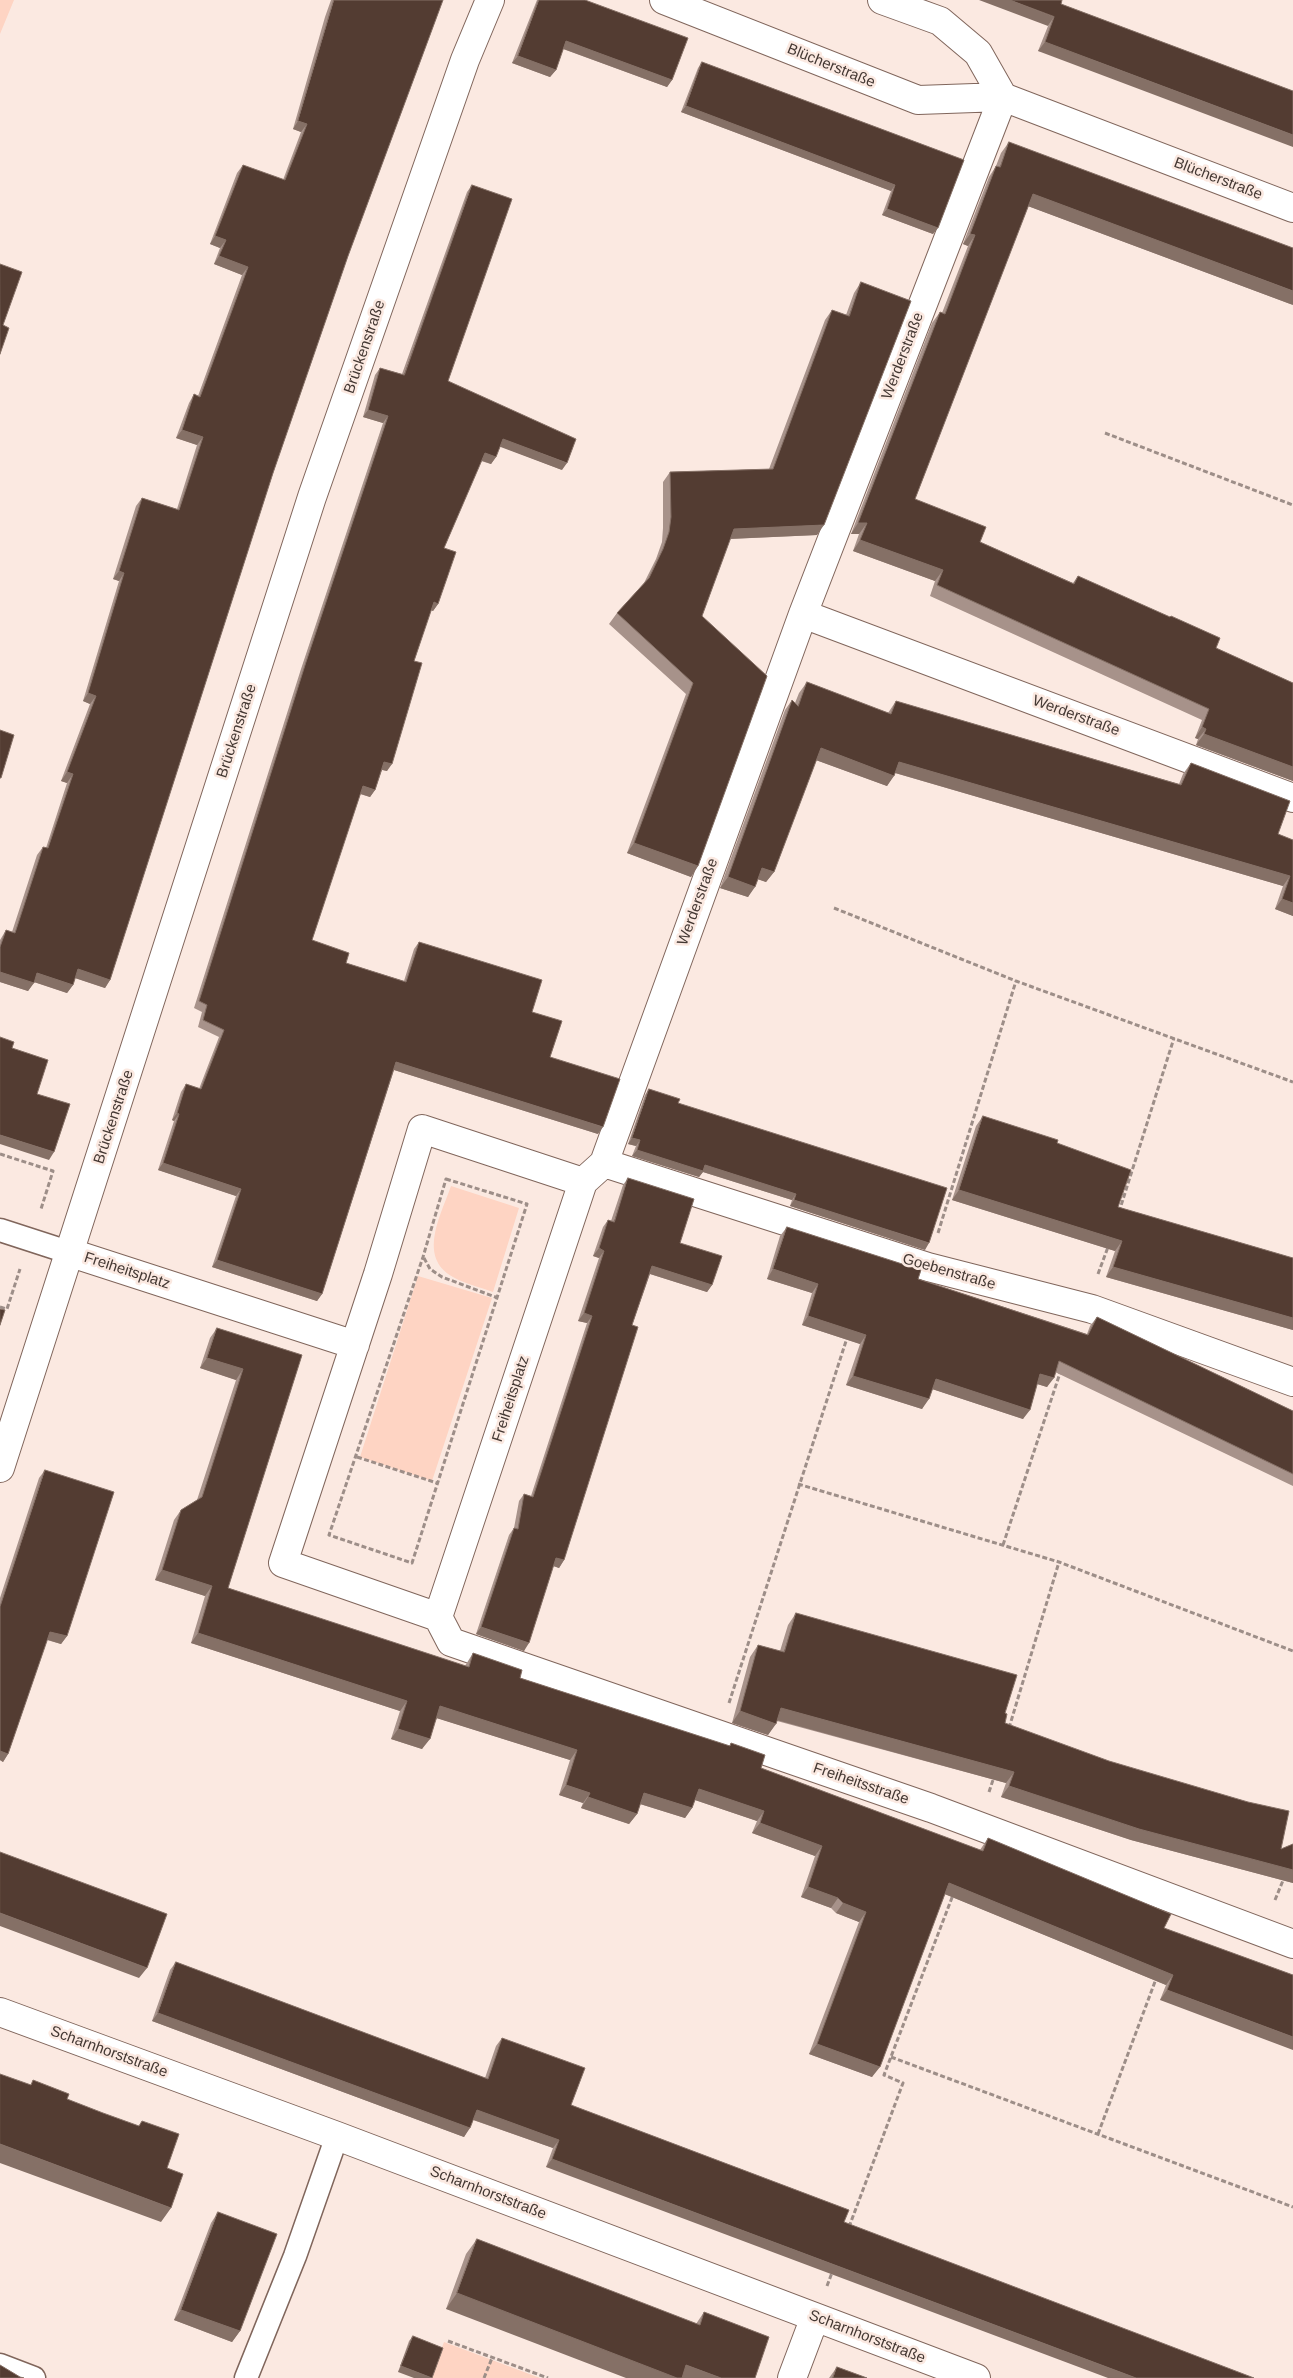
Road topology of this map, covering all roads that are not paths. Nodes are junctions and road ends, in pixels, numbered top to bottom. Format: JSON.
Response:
{"nodes":[{"id":1,"x":490,"y":0,"type":"edge"},
{"id":2,"x":664,"y":0,"type":"edge"},
{"id":3,"x":882,"y":0,"type":"edge"},
{"id":4,"x":1003,"y":97,"type":"junction"},
{"id":5,"x":1293,"y":208,"type":"edge"},
{"id":6,"x":802,"y":614,"type":"junction"},
{"id":7,"x":1293,"y":798,"type":"edge"},
{"id":8,"x":604,"y":1163,"type":"junction"},
{"id":9,"x":583,"y":1182,"type":"junction"},
{"id":10,"x":0,"y":1230,"type":"edge"},
{"id":11,"x":71,"y":1253,"type":"junction"},
{"id":12,"x":355,"y":1345,"type":"junction"},
{"id":13,"x":1293,"y":1382,"type":"edge"},
{"id":14,"x":0,"y":1468,"type":"edge"},
{"id":15,"x":438,"y":1617,"type":"junction"},
{"id":16,"x":1293,"y":1944,"type":"edge"},
{"id":17,"x":0,"y":2012,"type":"edge"},
{"id":18,"x":337,"y":2136,"type":"junction"},
{"id":19,"x":816,"y":2317,"type":"junction"},
{"id":20,"x":0,"y":2365,"type":"edge"},
{"id":21,"x":34,"y":2378,"type":"edge"},
{"id":22,"x":246,"y":2378,"type":"edge"},
{"id":23,"x":792,"y":2378,"type":"edge"},
{"id":24,"x":976,"y":2378,"type":"edge"}],
"edges":[{"from":1,"to":11,"type":"street","name":"Brückenstraße"},
{"from":2,"to":4,"type":"street","name":"Blücherstraße"},
{"from":3,"to":4,"type":"street"},
{"from":4,"to":5,"type":"street","name":"Blücherstraße"},
{"from":4,"to":6,"type":"street","name":"Werderstraße"},
{"from":6,"to":7,"type":"street","name":"Werderstraße"},
{"from":6,"to":8,"type":"street","name":"Werderstraße"},
{"from":8,"to":9,"type":"street","name":"Werderstraße"},
{"from":8,"to":13,"type":"street","name":"Goebenstraße"},
{"from":9,"to":12,"type":"street"},
{"from":9,"to":15,"type":"street","name":"Freiheitsplatz"},
{"from":10,"to":11,"type":"lane"},
{"from":11,"to":12,"type":"street","name":"Freiheitsplatz"},
{"from":11,"to":14,"type":"street","name":"Brückenstraße"},
{"from":12,"to":15,"type":"street"},
{"from":15,"to":16,"type":"street","name":"Freiheitsstraße"},
{"from":17,"to":18,"type":"street","name":"Scharnhorststraße"},
{"from":18,"to":19,"type":"street","name":"Scharnhorststraße"},
{"from":18,"to":22,"type":"lane"},
{"from":19,"to":23,"type":"street"},
{"from":19,"to":24,"type":"street","name":"Scharnhorststraße"},
{"from":20,"to":21,"type":"lane"}]}
